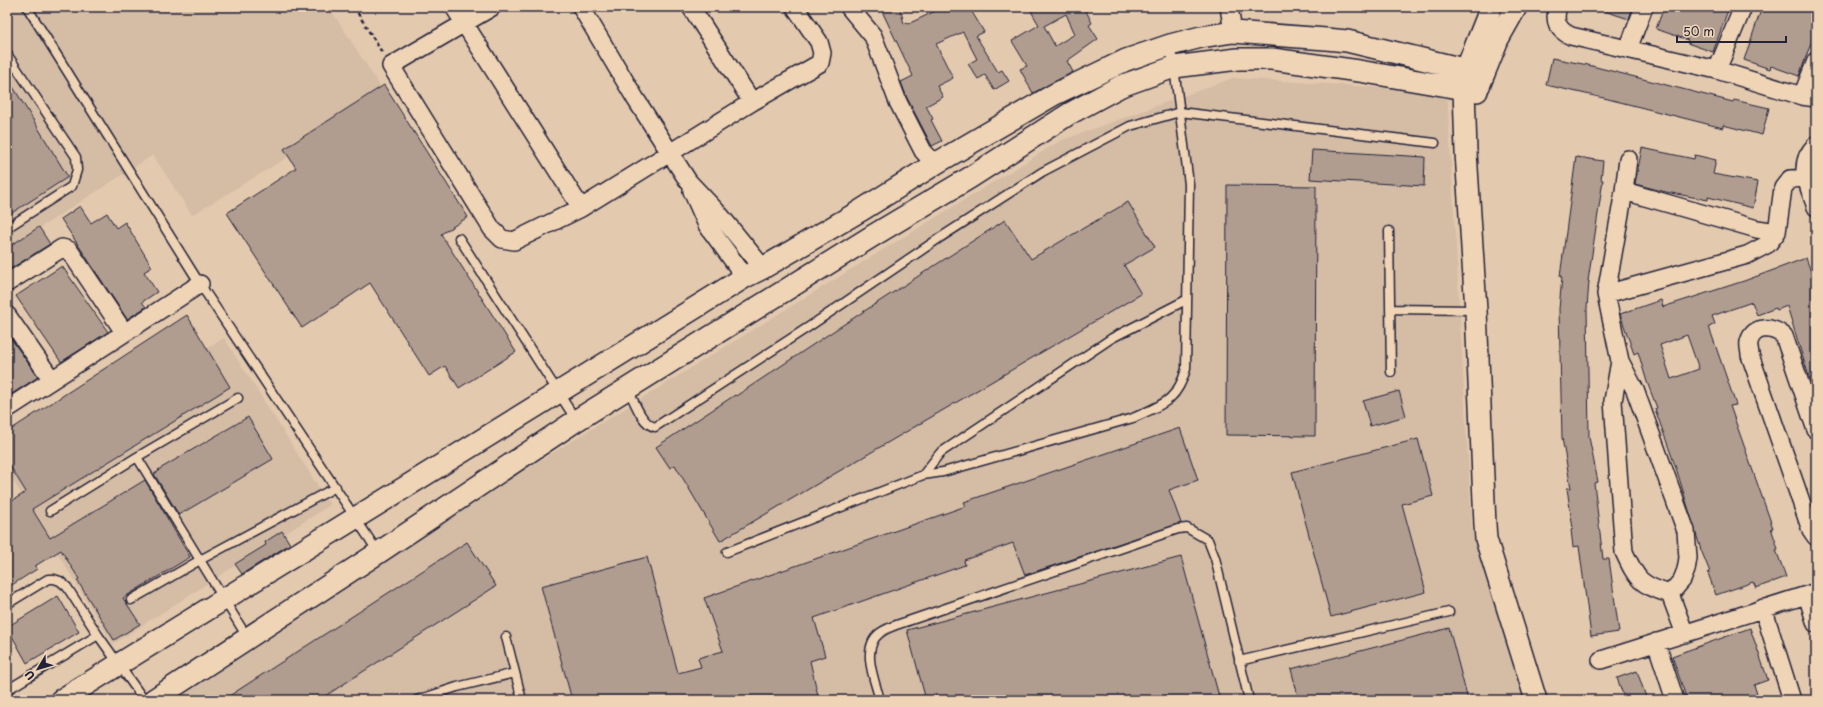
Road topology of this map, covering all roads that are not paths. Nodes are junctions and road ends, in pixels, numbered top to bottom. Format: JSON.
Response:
{"nodes":[{"id":1,"x":27,"y":7,"type":"edge"},
{"id":2,"x":454,"y":7,"type":"edge"},
{"id":3,"x":492,"y":7,"type":"edge"},
{"id":4,"x":581,"y":7,"type":"edge"},
{"id":5,"x":691,"y":7,"type":"edge"},
{"id":6,"x":795,"y":7,"type":"edge"},
{"id":7,"x":848,"y":7,"type":"edge"},
{"id":8,"x":1229,"y":7,"type":"edge"},
{"id":9,"x":1491,"y":7,"type":"edge"},
{"id":10,"x":1516,"y":7,"type":"edge"},
{"id":11,"x":1558,"y":7,"type":"edge"},
{"id":12,"x":1644,"y":7,"type":"edge"},
{"id":13,"x":1743,"y":7,"type":"edge"},
{"id":14,"x":465,"y":23,"type":"junction"},
{"id":15,"x":1233,"y":32,"type":"junction"},
{"id":16,"x":1170,"y":45,"type":"junction"},
{"id":17,"x":1628,"y":49,"type":"junction"},
{"id":18,"x":7,"y":54,"type":"edge"},
{"id":19,"x":1816,"y":61,"type":"edge"},
{"id":20,"x":1174,"y":67,"type":"junction"},
{"id":21,"x":1717,"y":70,"type":"junction"},
{"id":22,"x":1473,"y":81,"type":"junction"},
{"id":23,"x":1809,"y":97,"type":"edge"},
{"id":24,"x":752,"y":102,"type":"junction"},
{"id":25,"x":1180,"y":112,"type":"junction"},
{"id":26,"x":1435,"y":143,"type":"dead end"},
{"id":27,"x":1816,"y":144,"type":"edge"},
{"id":28,"x":670,"y":154,"type":"junction"},
{"id":29,"x":1628,"y":159,"type":"dead end"},
{"id":30,"x":935,"y":164,"type":"junction"},
{"id":31,"x":1806,"y":178,"type":"junction"},
{"id":32,"x":1624,"y":191,"type":"junction"},
{"id":33,"x":1816,"y":207,"type":"edge"},
{"id":34,"x":581,"y":208,"type":"junction"},
{"id":35,"x":860,"y":212,"type":"junction"},
{"id":36,"x":7,"y":228,"type":"edge"},
{"id":37,"x":1388,"y":231,"type":"dead end"},
{"id":38,"x":1777,"y":232,"type":"junction"},
{"id":39,"x":874,"y":235,"type":"junction"},
{"id":40,"x":459,"y":238,"type":"dead end"},
{"id":41,"x":754,"y":272,"type":"junction"},
{"id":42,"x":7,"y":283,"type":"edge"},
{"id":43,"x":200,"y":284,"type":"junction"},
{"id":44,"x":1606,"y":294,"type":"junction"},
{"id":45,"x":1186,"y":300,"type":"junction"},
{"id":46,"x":1390,"y":309,"type":"junction"},
{"id":47,"x":1476,"y":310,"type":"junction"},
{"id":48,"x":7,"y":314,"type":"edge"},
{"id":49,"x":124,"y":332,"type":"junction"},
{"id":50,"x":1620,"y":361,"type":"junction"},
{"id":51,"x":1391,"y":372,"type":"dead end"},
{"id":52,"x":52,"y":380,"type":"junction"},
{"id":53,"x":628,"y":389,"type":"junction"},
{"id":54,"x":558,"y":392,"type":"junction"},
{"id":55,"x":238,"y":398,"type":"dead end"},
{"id":56,"x":7,"y":409,"type":"edge"},
{"id":57,"x":577,"y":420,"type":"junction"},
{"id":58,"x":1816,"y":430,"type":"edge"},
{"id":59,"x":137,"y":457,"type":"junction"},
{"id":60,"x":923,"y":475,"type":"junction"},
{"id":61,"x":336,"y":487,"type":"junction"},
{"id":62,"x":50,"y":511,"type":"dead end"},
{"id":63,"x":356,"y":519,"type":"junction"},
{"id":64,"x":1816,"y":537,"type":"edge"},
{"id":65,"x":727,"y":552,"type":"dead end"},
{"id":66,"x":378,"y":553,"type":"junction"},
{"id":67,"x":200,"y":560,"type":"junction"},
{"id":68,"x":1670,"y":594,"type":"junction"},
{"id":69,"x":1812,"y":594,"type":"edge"},
{"id":70,"x":131,"y":600,"type":"dead end"},
{"id":71,"x":224,"y":600,"type":"junction"},
{"id":72,"x":7,"y":604,"type":"edge"},
{"id":73,"x":1763,"y":608,"type":"junction"},
{"id":74,"x":1448,"y":612,"type":"dead end"},
{"id":75,"x":1816,"y":624,"type":"edge"},
{"id":76,"x":1685,"y":634,"type":"junction"},
{"id":77,"x":98,"y":636,"type":"junction"},
{"id":78,"x":506,"y":637,"type":"dead end"},
{"id":79,"x":248,"y":638,"type":"junction"},
{"id":80,"x":1656,"y":642,"type":"junction"},
{"id":81,"x":1600,"y":660,"type":"dead end"},
{"id":82,"x":1240,"y":661,"type":"junction"},
{"id":83,"x":119,"y":665,"type":"junction"},
{"id":84,"x":515,"y":672,"type":"junction"},
{"id":85,"x":7,"y":690,"type":"edge"},
{"id":86,"x":61,"y":700,"type":"edge"},
{"id":87,"x":144,"y":700,"type":"edge"},
{"id":88,"x":152,"y":700,"type":"edge"},
{"id":89,"x":417,"y":700,"type":"edge"},
{"id":90,"x":522,"y":700,"type":"edge"},
{"id":91,"x":880,"y":700,"type":"edge"},
{"id":92,"x":1249,"y":700,"type":"edge"},
{"id":93,"x":1536,"y":700,"type":"edge"},
{"id":94,"x":1675,"y":700,"type":"edge"},
{"id":95,"x":1792,"y":700,"type":"edge"}],
"edges":[{"from":1,"to":43,"type":"lane"},
{"from":2,"to":14,"type":"street"},
{"from":3,"to":14,"type":"street"},
{"from":4,"to":28,"type":"street"},
{"from":5,"to":24,"type":"street"},
{"from":6,"to":24,"type":"street"},
{"from":7,"to":30,"type":"street"},
{"from":8,"to":15,"type":"street"},
{"from":9,"to":22,"type":"street"},
{"from":10,"to":22,"type":"street"},
{"from":11,"to":17,"type":"street"},
{"from":12,"to":17,"type":"street"},
{"from":13,"to":21,"type":"street"},
{"from":14,"to":34,"type":"street"},
{"from":14,"to":34,"type":"street"},
{"from":15,"to":16,"type":"street"},
{"from":15,"to":22,"type":"street"},
{"from":16,"to":20,"type":"lane"},
{"from":16,"to":30,"type":"street"},
{"from":17,"to":21,"type":"street"},
{"from":18,"to":36,"type":"lane"},
{"from":19,"to":23,"type":"street"},
{"from":20,"to":22,"type":"street"},
{"from":20,"to":25,"type":"lane"},
{"from":20,"to":39,"type":"street"},
{"from":21,"to":23,"type":"street"},
{"from":22,"to":47,"type":"street"},
{"from":24,"to":28,"type":"street"},
{"from":25,"to":26,"type":"lane"},
{"from":25,"to":45,"type":"lane"},
{"from":25,"to":53,"type":"lane"},
{"from":27,"to":31,"type":"street"},
{"from":28,"to":34,"type":"street"},
{"from":28,"to":41,"type":"street"},
{"from":29,"to":32,"type":"street"},
{"from":30,"to":35,"type":"street"},
{"from":31,"to":33,"type":"street"},
{"from":31,"to":38,"type":"street"},
{"from":32,"to":38,"type":"street"},
{"from":32,"to":44,"type":"street"},
{"from":35,"to":39,"type":"street"},
{"from":35,"to":41,"type":"street"},
{"from":37,"to":46,"type":"lane"},
{"from":38,"to":44,"type":"street"},
{"from":39,"to":53,"type":"street"},
{"from":40,"to":54,"type":"lane"},
{"from":41,"to":54,"type":"street"},
{"from":42,"to":49,"type":"street"},
{"from":43,"to":49,"type":"street"},
{"from":43,"to":61,"type":"lane"},
{"from":44,"to":50,"type":"street"},
{"from":45,"to":60,"type":"lane"},
{"from":45,"to":60,"type":"lane"},
{"from":46,"to":47,"type":"lane"},
{"from":46,"to":51,"type":"lane"},
{"from":47,"to":93,"type":"street"},
{"from":48,"to":52,"type":"street"},
{"from":49,"to":52,"type":"street"},
{"from":50,"to":68,"type":"street"},
{"from":50,"to":68,"type":"street"},
{"from":52,"to":56,"type":"street"},
{"from":53,"to":57,"type":"street"},
{"from":54,"to":57,"type":"lane"},
{"from":54,"to":63,"type":"street"},
{"from":55,"to":59,"type":"lane"},
{"from":57,"to":66,"type":"street"},
{"from":58,"to":64,"type":"street"},
{"from":59,"to":62,"type":"lane"},
{"from":59,"to":67,"type":"lane"},
{"from":60,"to":65,"type":"lane"},
{"from":61,"to":63,"type":"lane"},
{"from":61,"to":67,"type":"lane"},
{"from":63,"to":66,"type":"lane"},
{"from":63,"to":71,"type":"street"},
{"from":66,"to":79,"type":"street"},
{"from":67,"to":70,"type":"lane"},
{"from":67,"to":71,"type":"lane"},
{"from":68,"to":76,"type":"street"},
{"from":69,"to":73,"type":"street"},
{"from":69,"to":75,"type":"street"},
{"from":71,"to":79,"type":"lane"},
{"from":71,"to":83,"type":"street"},
{"from":72,"to":77,"type":"lane"},
{"from":73,"to":76,"type":"street"},
{"from":73,"to":95,"type":"street"},
{"from":74,"to":82,"type":"lane"},
{"from":76,"to":80,"type":"street"},
{"from":77,"to":83,"type":"lane"},
{"from":77,"to":85,"type":"lane"},
{"from":78,"to":84,"type":"lane"},
{"from":79,"to":88,"type":"street"},
{"from":80,"to":81,"type":"street"},
{"from":80,"to":94,"type":"street"},
{"from":82,"to":91,"type":"lane"},
{"from":82,"to":92,"type":"lane"},
{"from":83,"to":86,"type":"street"},
{"from":83,"to":87,"type":"lane"},
{"from":84,"to":89,"type":"lane"},
{"from":84,"to":90,"type":"lane"}]}
